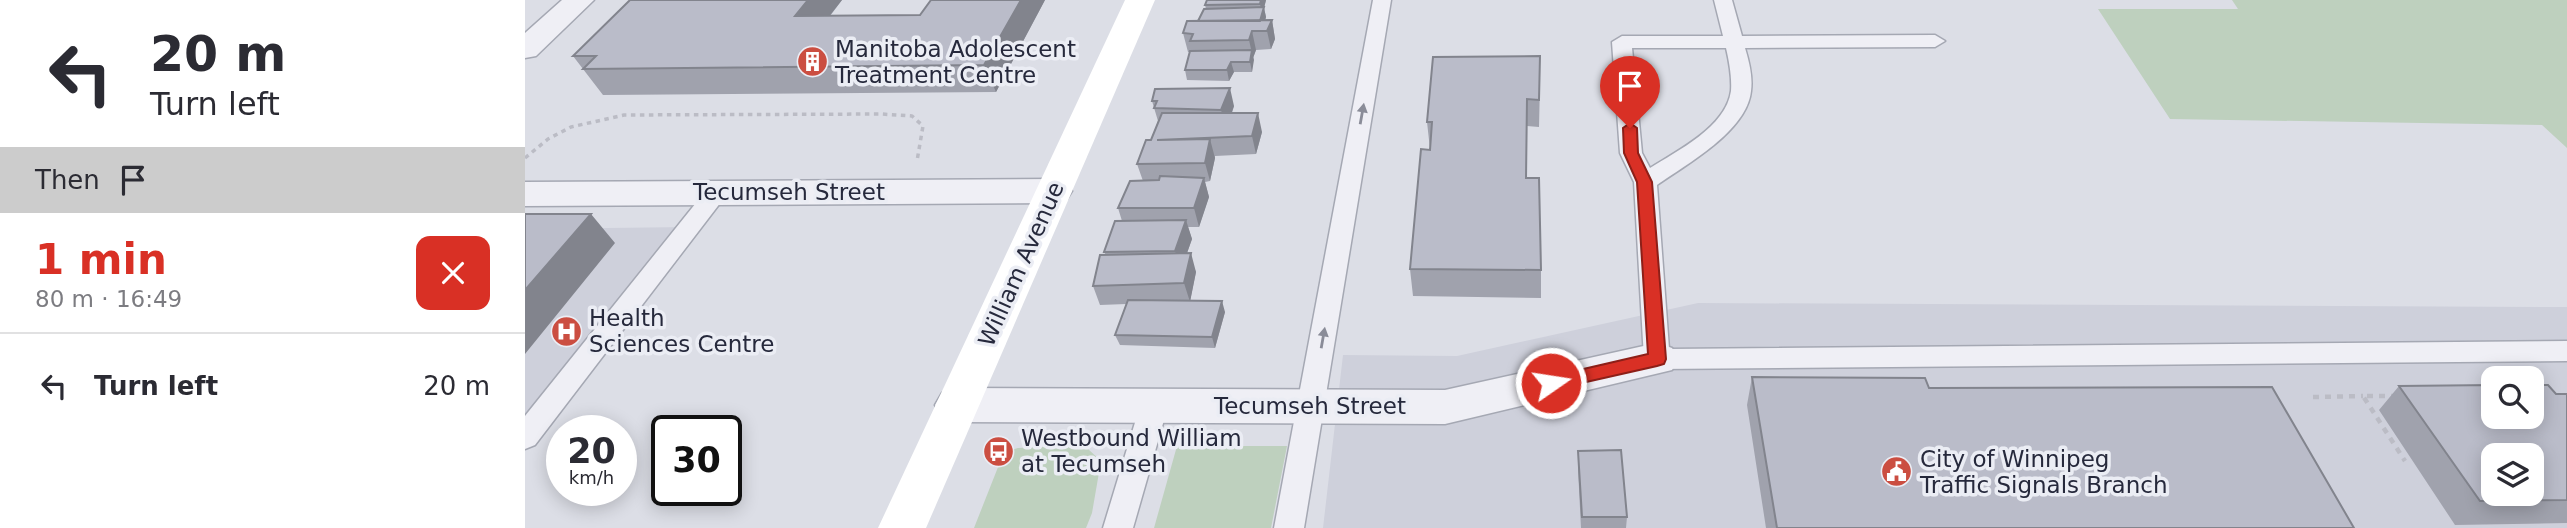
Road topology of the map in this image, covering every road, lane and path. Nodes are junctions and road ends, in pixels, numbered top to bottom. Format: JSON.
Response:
{"nodes":[{"id":1,"x":579,"y":0,"type":"edge"},
{"id":2,"x":1140,"y":0,"type":"edge"},
{"id":3,"x":1382,"y":0,"type":"edge"},
{"id":4,"x":1723,"y":0,"type":"edge"},
{"id":5,"x":1732,"y":41,"type":"junction"},
{"id":6,"x":1935,"y":41,"type":"dead end"},
{"id":7,"x":525,"y":49,"type":"edge"},
{"id":8,"x":525,"y":158,"type":"edge"},
{"id":9,"x":916,"y":165,"type":"dead end"},
{"id":10,"x":1645,"y":182,"type":"junction"},
{"id":11,"x":1054,"y":191,"type":"junction"},
{"id":12,"x":716,"y":193,"type":"junction"},
{"id":13,"x":525,"y":194,"type":"edge"},
{"id":14,"x":2567,"y":351,"type":"edge"},
{"id":15,"x":1657,"y":359,"type":"junction"},
{"id":16,"x":2363,"y":396,"type":"junction"},
{"id":17,"x":2402,"y":396,"type":"edge"},
{"id":18,"x":2312,"y":397,"type":"dead end"},
{"id":19,"x":957,"y":405,"type":"junction"},
{"id":20,"x":1311,"y":405,"type":"junction"},
{"id":21,"x":1154,"y":406,"type":"junction"},
{"id":22,"x":525,"y":438,"type":"edge"},
{"id":23,"x":2405,"y":461,"type":"dead end"},
{"id":24,"x":902,"y":528,"type":"edge"},
{"id":25,"x":1118,"y":528,"type":"edge"},
{"id":26,"x":1289,"y":528,"type":"edge"}],
"edges":[{"from":1,"to":7,"type":"street"},
{"from":2,"to":11,"type":"main road","name":"William Avenue"},
{"from":20,"to":3,"type":"lane","one_way":true},
{"from":4,"to":5,"type":"lane"},
{"from":5,"to":6,"type":"lane"},
{"from":5,"to":10,"type":"lane"},
{"from":5,"to":10,"type":"lane"},
{"from":8,"to":9,"type":"path"},
{"from":10,"to":15,"type":"lane"},
{"from":11,"to":12,"type":"street","name":"Tecumseh Street"},
{"from":11,"to":19,"type":"main road","name":"William Avenue"},
{"from":12,"to":13,"type":"street","name":"Tecumseh Street"},
{"from":12,"to":22,"type":"lane"},
{"from":14,"to":15,"type":"lane"},
{"from":15,"to":20,"type":"street","name":"Tecumseh Street"},
{"from":16,"to":17,"type":"path"},
{"from":16,"to":18,"type":"path"},
{"from":16,"to":23,"type":"path"},
{"from":19,"to":21,"type":"street","name":"Tecumseh Street"},
{"from":19,"to":24,"type":"main road","name":"William Avenue"},
{"from":20,"to":21,"type":"street","name":"Tecumseh Street"},
{"from":20,"to":26,"type":"lane"},
{"from":21,"to":25,"type":"lane"}]}
